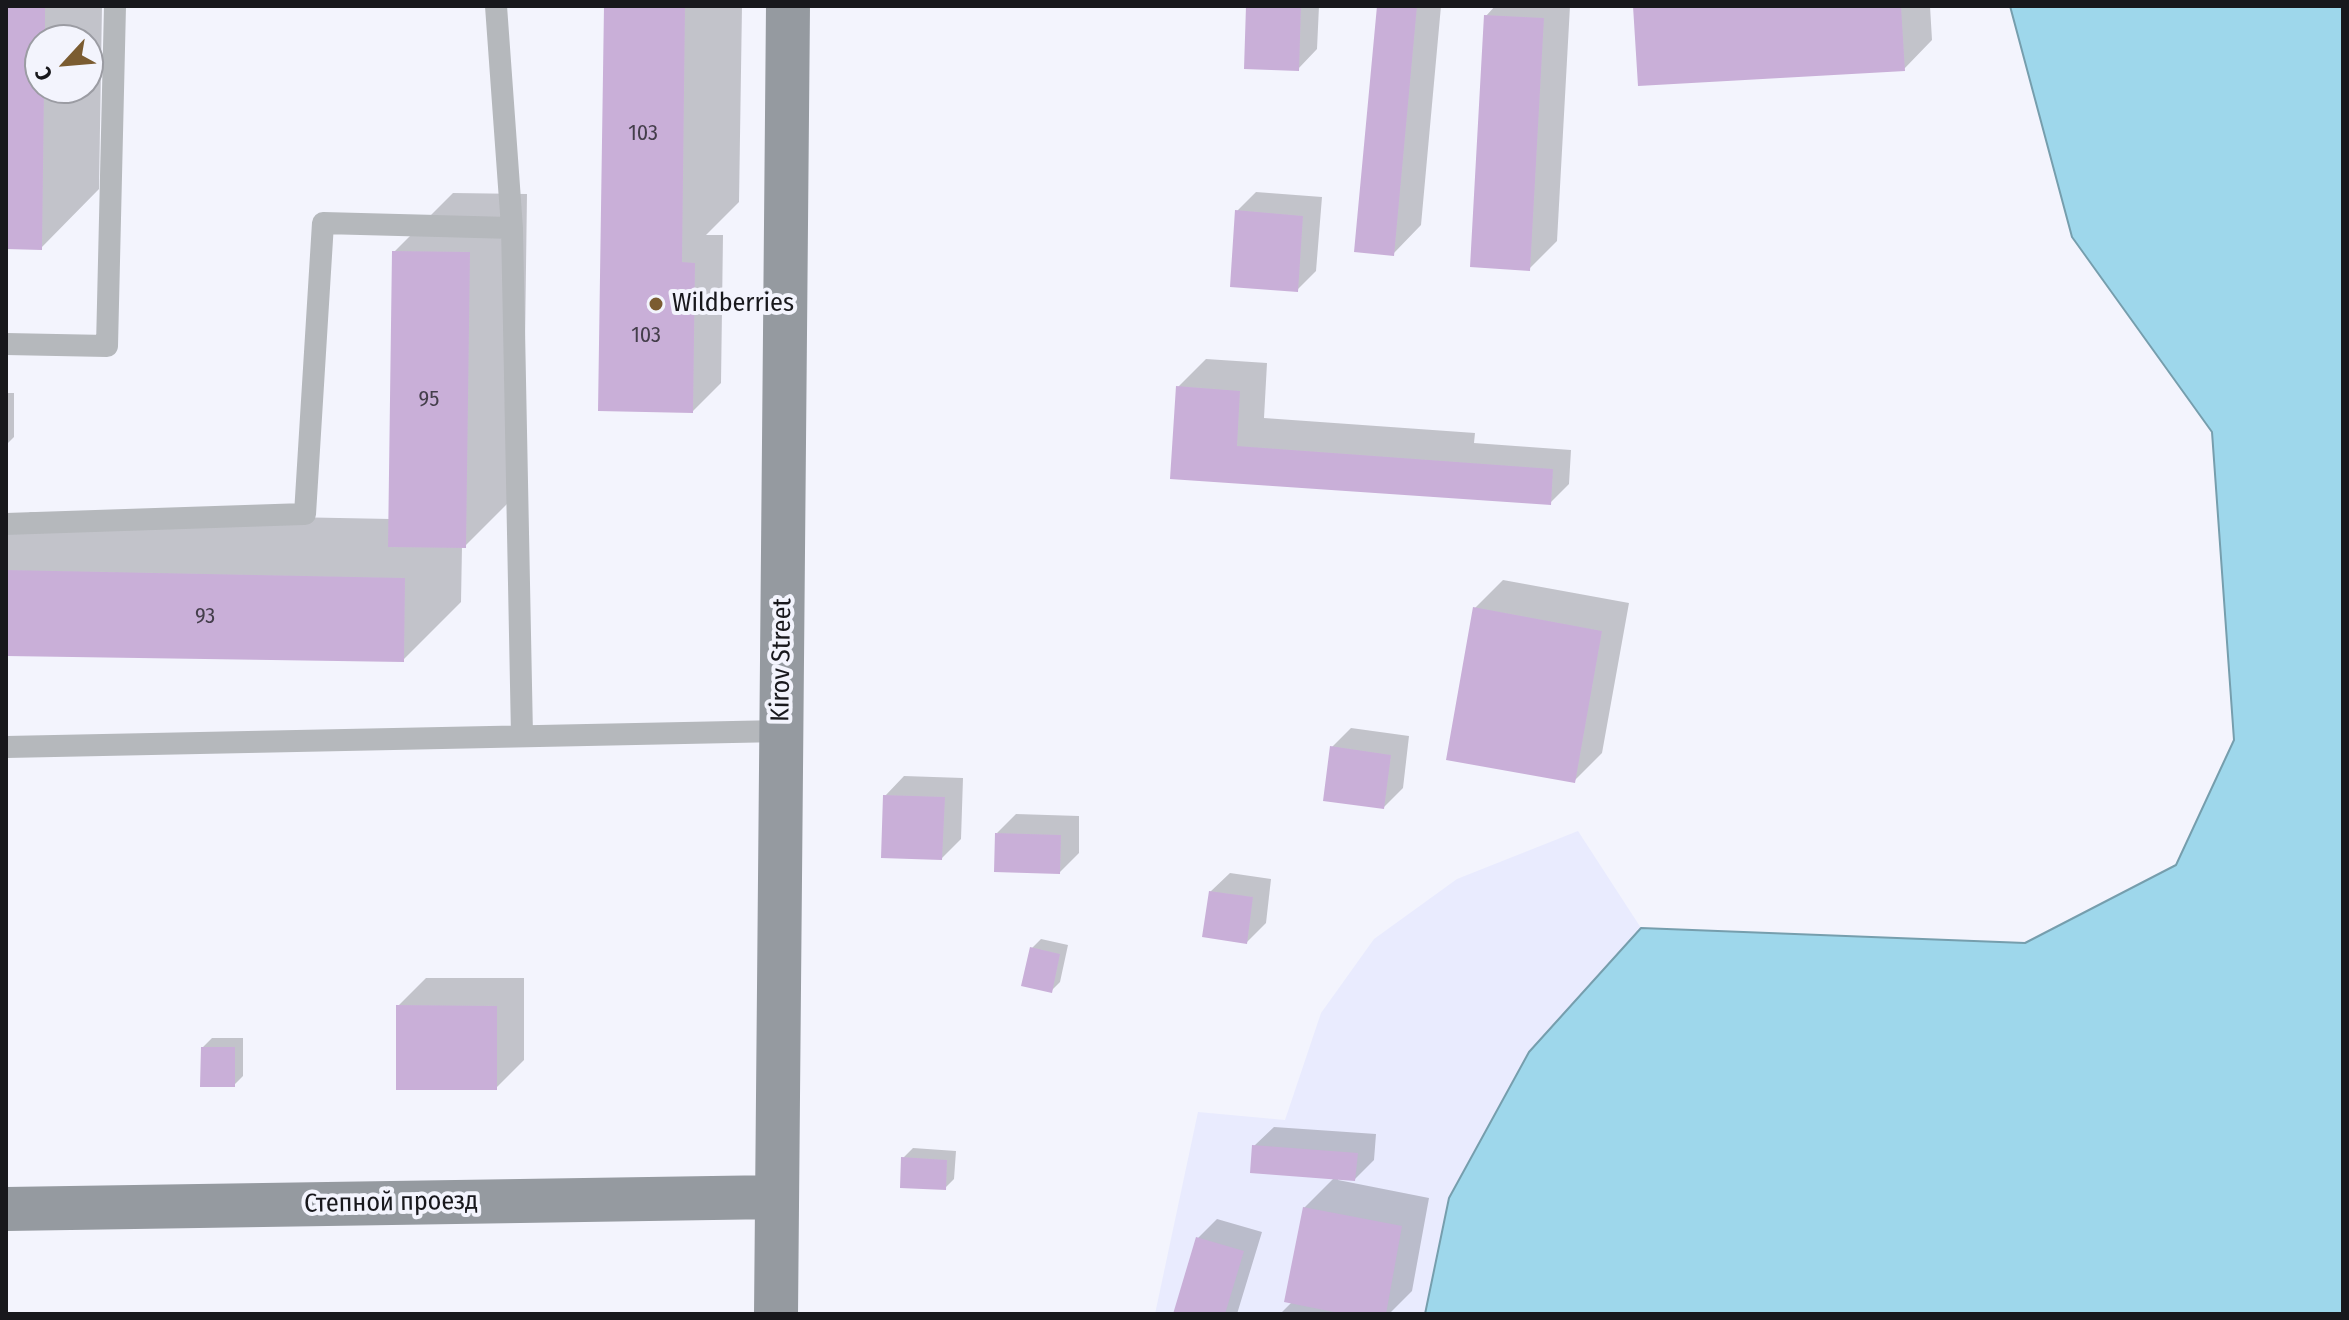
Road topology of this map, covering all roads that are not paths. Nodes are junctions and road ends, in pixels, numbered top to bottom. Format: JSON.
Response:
{"nodes":[{"id":1,"x":115,"y":6,"type":"edge"},
{"id":2,"x":496,"y":6,"type":"edge"},
{"id":3,"x":788,"y":6,"type":"edge"},
{"id":4,"x":512,"y":228,"type":"junction"},
{"id":5,"x":6,"y":344,"type":"edge"},
{"id":6,"x":6,"y":524,"type":"edge"},
{"id":7,"x":781,"y":731,"type":"junction"},
{"id":8,"x":522,"y":736,"type":"junction"},
{"id":9,"x":6,"y":747,"type":"edge"},
{"id":10,"x":777,"y":1197,"type":"junction"},
{"id":11,"x":6,"y":1209,"type":"edge"},
{"id":12,"x":776,"y":1314,"type":"edge"}],
"edges":[{"from":1,"to":5,"type":"lane"},
{"from":2,"to":4,"type":"lane"},
{"from":3,"to":7,"type":"main road","name":"Kirov Street"},
{"from":4,"to":6,"type":"lane"},
{"from":4,"to":8,"type":"lane"},
{"from":7,"to":8,"type":"lane"},
{"from":7,"to":10,"type":"main road","name":"Kirov Street"},
{"from":8,"to":9,"type":"lane"},
{"from":10,"to":11,"type":"main road","name":"Степной проезд"},
{"from":10,"to":12,"type":"main road","name":"Kirov Street"}]}
